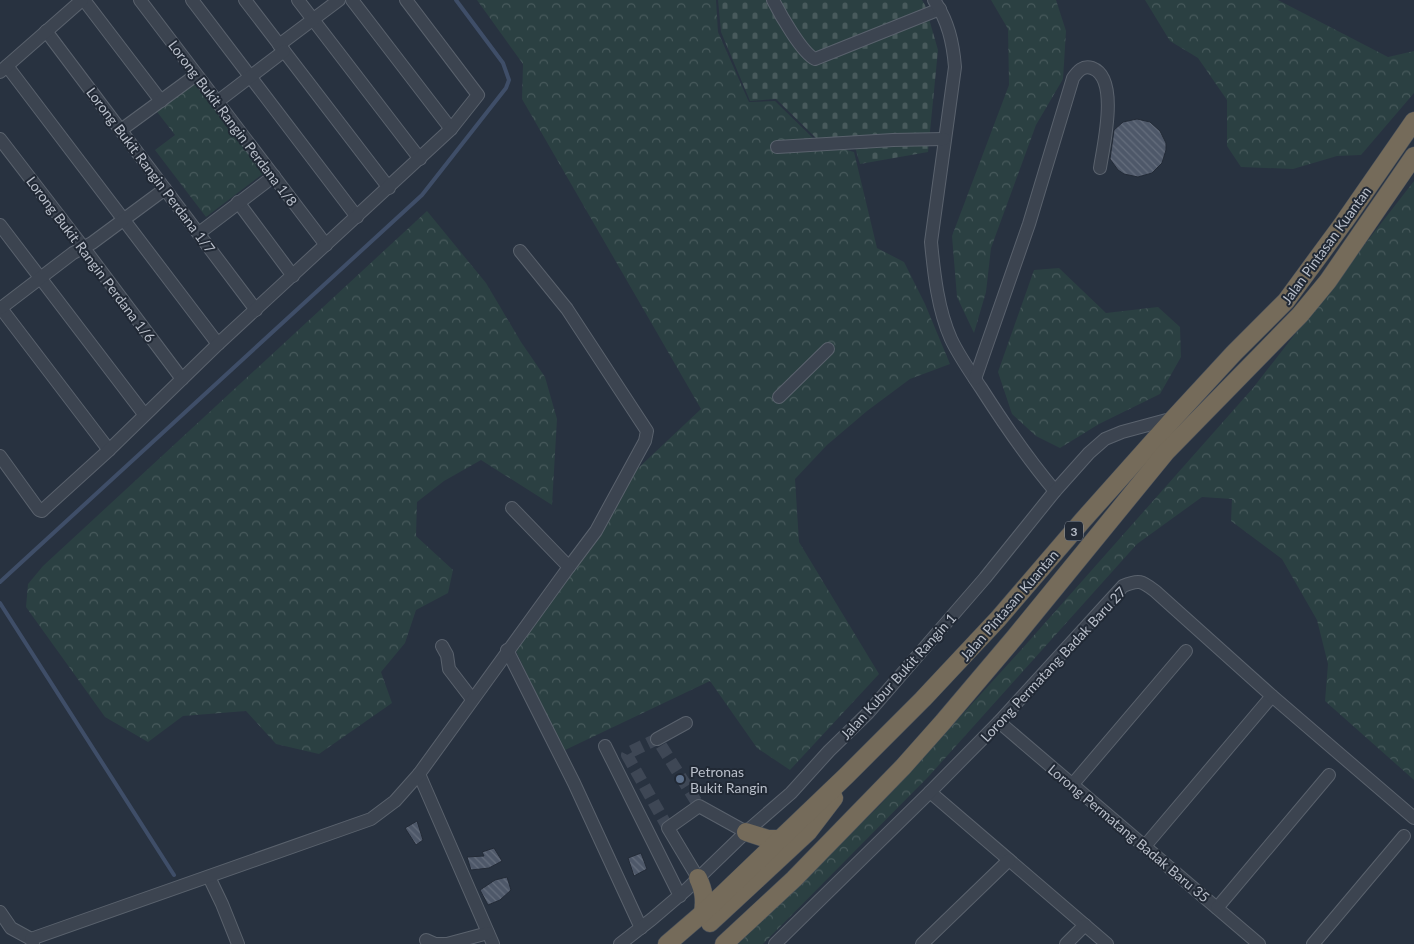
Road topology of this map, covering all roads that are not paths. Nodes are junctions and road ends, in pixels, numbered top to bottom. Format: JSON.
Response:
{"nodes":[{"id":1,"x":83,"y":0,"type":"edge"},
{"id":2,"x":140,"y":0,"type":"edge"},
{"id":3,"x":192,"y":0,"type":"edge"},
{"id":4,"x":245,"y":0,"type":"edge"},
{"id":5,"x":298,"y":0,"type":"edge"},
{"id":6,"x":339,"y":0,"type":"edge"},
{"id":7,"x":352,"y":0,"type":"edge"},
{"id":8,"x":406,"y":0,"type":"edge"},
{"id":9,"x":773,"y":0,"type":"edge"},
{"id":10,"x":937,"y":5,"type":"edge"},
{"id":11,"x":313,"y":19,"type":"junction"},
{"id":12,"x":46,"y":31,"type":"junction"},
{"id":13,"x":282,"y":48,"type":"junction"},
{"id":14,"x":4,"y":69,"type":"edge"},
{"id":15,"x":196,"y":75,"type":"junction"},
{"id":16,"x":250,"y":77,"type":"junction"},
{"id":17,"x":161,"y":101,"type":"junction"},
{"id":18,"x":217,"y":102,"type":"junction"},
{"id":19,"x":1414,"y":121,"type":"edge"},
{"id":20,"x":451,"y":129,"type":"junction"},
{"id":21,"x":122,"y":130,"type":"junction"},
{"id":22,"x":0,"y":139,"type":"edge"},
{"id":23,"x":944,"y":139,"type":"junction"},
{"id":24,"x":777,"y":147,"type":"dead end"},
{"id":25,"x":1414,"y":156,"type":"edge"},
{"id":26,"x":420,"y":159,"type":"junction"},
{"id":27,"x":1100,"y":168,"type":"dead end"},
{"id":28,"x":274,"y":176,"type":"junction"},
{"id":29,"x":388,"y":188,"type":"junction"},
{"id":30,"x":166,"y":189,"type":"junction"},
{"id":31,"x":238,"y":202,"type":"junction"},
{"id":32,"x":357,"y":217,"type":"junction"},
{"id":33,"x":125,"y":220,"type":"junction"},
{"id":34,"x":0,"y":225,"type":"edge"},
{"id":35,"x":199,"y":233,"type":"junction"},
{"id":36,"x":326,"y":245,"type":"junction"},
{"id":37,"x":83,"y":247,"type":"junction"},
{"id":38,"x":520,"y":251,"type":"dead end"},
{"id":39,"x":293,"y":276,"type":"junction"},
{"id":40,"x":41,"y":278,"type":"junction"},
{"id":41,"x":0,"y":308,"type":"edge"},
{"id":42,"x":256,"y":310,"type":"junction"},
{"id":43,"x":218,"y":344,"type":"junction"},
{"id":44,"x":828,"y":348,"type":"dead end"},
{"id":45,"x":182,"y":379,"type":"junction"},
{"id":46,"x":975,"y":379,"type":"junction"},
{"id":47,"x":779,"y":397,"type":"dead end"},
{"id":48,"x":144,"y":414,"type":"junction"},
{"id":49,"x":1174,"y":418,"type":"junction"},
{"id":50,"x":109,"y":450,"type":"junction"},
{"id":51,"x":0,"y":456,"type":"edge"},
{"id":52,"x":1055,"y":490,"type":"junction"},
{"id":53,"x":512,"y":508,"type":"dead end"},
{"id":54,"x":569,"y":567,"type":"junction"},
{"id":55,"x":442,"y":646,"type":"dead end"},
{"id":56,"x":507,"y":650,"type":"junction"},
{"id":57,"x":1186,"y":651,"type":"dead end"},
{"id":58,"x":1272,"y":696,"type":"junction"},
{"id":59,"x":472,"y":698,"type":"junction"},
{"id":60,"x":999,"y":722,"type":"junction"},
{"id":61,"x":686,"y":723,"type":"dead end"},
{"id":62,"x":658,"y":738,"type":"dead end"},
{"id":63,"x":605,"y":746,"type":"dead end"},
{"id":64,"x":419,"y":774,"type":"junction"},
{"id":65,"x":1329,"y":775,"type":"dead end"},
{"id":66,"x":846,"y":776,"type":"junction"},
{"id":67,"x":1072,"y":785,"type":"junction"},
{"id":68,"x":930,"y":792,"type":"junction"},
{"id":69,"x":1414,"y":818,"type":"edge"},
{"id":70,"x":746,"y":832,"type":"junction"},
{"id":71,"x":1404,"y":836,"type":"dead end"},
{"id":72,"x":780,"y":839,"type":"junction"},
{"id":73,"x":1144,"y":846,"type":"junction"},
{"id":74,"x":1009,"y":860,"type":"junction"},
{"id":75,"x":209,"y":877,"type":"junction"},
{"id":76,"x":698,"y":878,"type":"junction"},
{"id":77,"x":680,"y":896,"type":"junction"},
{"id":78,"x":1218,"y":908,"type":"junction"},
{"id":79,"x":0,"y":912,"type":"edge"},
{"id":80,"x":703,"y":913,"type":"junction"},
{"id":81,"x":1085,"y":925,"type":"junction"},
{"id":82,"x":641,"y":928,"type":"junction"},
{"id":83,"x":491,"y":939,"type":"edge"},
{"id":84,"x":426,"y":940,"type":"dead end"},
{"id":85,"x":32,"y":942,"type":"edge"},
{"id":86,"x":238,"y":944,"type":"edge"},
{"id":87,"x":446,"y":944,"type":"edge"},
{"id":88,"x":620,"y":944,"type":"edge"},
{"id":89,"x":667,"y":944,"type":"edge"},
{"id":90,"x":685,"y":944,"type":"edge"},
{"id":91,"x":724,"y":944,"type":"edge"},
{"id":92,"x":775,"y":944,"type":"edge"},
{"id":93,"x":922,"y":944,"type":"edge"},
{"id":94,"x":1066,"y":944,"type":"edge"},
{"id":95,"x":1107,"y":944,"type":"edge"},
{"id":96,"x":1259,"y":944,"type":"edge"},
{"id":97,"x":1313,"y":944,"type":"edge"}],
"edges":[{"from":1,"to":12,"type":"street"},
{"from":1,"to":17,"type":"street"},
{"from":2,"to":15,"type":"street","name":"Lorong Bukit Rangin Perdana 1/8"},
{"from":3,"to":16,"type":"street"},
{"from":4,"to":13,"type":"street"},
{"from":5,"to":11,"type":"street"},
{"from":6,"to":11,"type":"street"},
{"from":7,"to":20,"type":"street"},
{"from":8,"to":20,"type":"street"},
{"from":9,"to":10,"type":"street"},
{"from":10,"to":23,"type":"street"},
{"from":11,"to":13,"type":"street"},
{"from":11,"to":26,"type":"street"},
{"from":12,"to":14,"type":"street"},
{"from":12,"to":21,"type":"street","name":"Lorong Bukit Rangin Perdana 1/7"},
{"from":13,"to":16,"type":"street"},
{"from":13,"to":29,"type":"street"},
{"from":14,"to":33,"type":"street"},
{"from":15,"to":17,"type":"street"},
{"from":15,"to":18,"type":"street","name":"Lorong Bukit Rangin Perdana 1/8"},
{"from":16,"to":18,"type":"street"},
{"from":16,"to":32,"type":"street"},
{"from":17,"to":21,"type":"street"},
{"from":18,"to":28,"type":"street","name":"Lorong Bukit Rangin Perdana 1/8"},
{"from":19,"to":49,"type":"highway","name":"Jalan Pintasan Kuantan","number":"3"},
{"from":20,"to":26,"type":"street"},
{"from":21,"to":30,"type":"street","name":"Lorong Bukit Rangin Perdana 1/7"},
{"from":22,"to":37,"type":"street","name":"Lorong Bukit Rangin Perdana 1/6"},
{"from":23,"to":24,"type":"street"},
{"from":23,"to":46,"type":"street"},
{"from":25,"to":91,"type":"highway","name":"Jalan Pintasan Kuantan","number":"3"},
{"from":26,"to":29,"type":"street"},
{"from":27,"to":46,"type":"street"},
{"from":28,"to":31,"type":"street"},
{"from":28,"to":36,"type":"street","name":"Lorong Bukit Rangin Perdana 1/8"},
{"from":29,"to":32,"type":"street"},
{"from":30,"to":33,"type":"street"},
{"from":30,"to":35,"type":"street","name":"Lorong Bukit Rangin Perdana 1/7"},
{"from":31,"to":35,"type":"street"},
{"from":31,"to":39,"type":"street"},
{"from":32,"to":36,"type":"street"},
{"from":33,"to":37,"type":"street"},
{"from":33,"to":43,"type":"street"},
{"from":34,"to":40,"type":"street"},
{"from":35,"to":42,"type":"street","name":"Lorong Bukit Rangin Perdana 1/7"},
{"from":36,"to":39,"type":"street"},
{"from":37,"to":40,"type":"street"},
{"from":37,"to":45,"type":"street","name":"Lorong Bukit Rangin Perdana 1/6"},
{"from":38,"to":54,"type":"street"},
{"from":39,"to":42,"type":"street"},
{"from":40,"to":41,"type":"street"},
{"from":40,"to":48,"type":"street"},
{"from":41,"to":50,"type":"street"},
{"from":42,"to":43,"type":"street"},
{"from":43,"to":45,"type":"street"},
{"from":44,"to":47,"type":"street"},
{"from":45,"to":48,"type":"street"},
{"from":46,"to":52,"type":"street"},
{"from":48,"to":50,"type":"street"},
{"from":49,"to":52,"type":"street","name":"Jalan Kubur Bukit Rangin 1"},
{"from":49,"to":66,"type":"highway","name":"Jalan Pintasan Kuantan","number":"3"},
{"from":50,"to":51,"type":"street"},
{"from":52,"to":70,"type":"street","name":"Jalan Kubur Bukit Rangin 1"},
{"from":53,"to":54,"type":"street"},
{"from":54,"to":56,"type":"street"},
{"from":55,"to":59,"type":"street"},
{"from":56,"to":59,"type":"street"},
{"from":56,"to":82,"type":"street"},
{"from":57,"to":67,"type":"street"},
{"from":58,"to":60,"type":"street","name":"Lorong Permatang Badak Baru 27"},
{"from":58,"to":69,"type":"street","name":"Lorong Permatang Badak Baru 27"},
{"from":58,"to":73,"type":"street"},
{"from":59,"to":64,"type":"street"},
{"from":60,"to":67,"type":"street","name":"Lorong Permatang Badak Baru 35"},
{"from":60,"to":68,"type":"street","name":"Lorong Permatang Badak Baru 27"},
{"from":61,"to":62,"type":"street"},
{"from":63,"to":77,"type":"street"},
{"from":64,"to":75,"type":"street"},
{"from":64,"to":83,"type":"street"},
{"from":65,"to":78,"type":"street"},
{"from":66,"to":72,"type":"highway","name":"Jalan Pintasan Kuantan","number":"3"},
{"from":66,"to":90,"type":"highway"},
{"from":67,"to":73,"type":"street","name":"Lorong Permatang Badak Baru 35"},
{"from":68,"to":74,"type":"street"},
{"from":68,"to":92,"type":"street","name":"Lorong Permatang Badak Baru 27"},
{"from":70,"to":72,"type":"highway"},
{"from":70,"to":76,"type":"street","name":"Jalan Kubur Bukit Rangin 1"},
{"from":70,"to":76,"type":"street"},
{"from":71,"to":97,"type":"street"},
{"from":72,"to":80,"type":"highway","name":"Jalan Pintasan Kuantan","number":"3"},
{"from":73,"to":78,"type":"street","name":"Lorong Permatang Badak Baru 35"},
{"from":74,"to":81,"type":"street"},
{"from":74,"to":93,"type":"street"},
{"from":75,"to":85,"type":"street"},
{"from":75,"to":86,"type":"street"},
{"from":76,"to":77,"type":"street","name":"Jalan Kubur Bukit Rangin 1"},
{"from":76,"to":80,"type":"highway"},
{"from":77,"to":82,"type":"street","name":"Jalan Kubur Bukit Rangin 1"},
{"from":78,"to":96,"type":"street","name":"Lorong Permatang Badak Baru 35"},
{"from":79,"to":85,"type":"street"},
{"from":80,"to":89,"type":"highway","name":"Jalan Pintasan Kuantan","number":"3"},
{"from":81,"to":94,"type":"street"},
{"from":81,"to":95,"type":"street"},
{"from":82,"to":88,"type":"street","name":"Jalan Kubur Bukit Rangin 1"},
{"from":83,"to":87,"type":"street"},
{"from":84,"to":87,"type":"street"}]}
